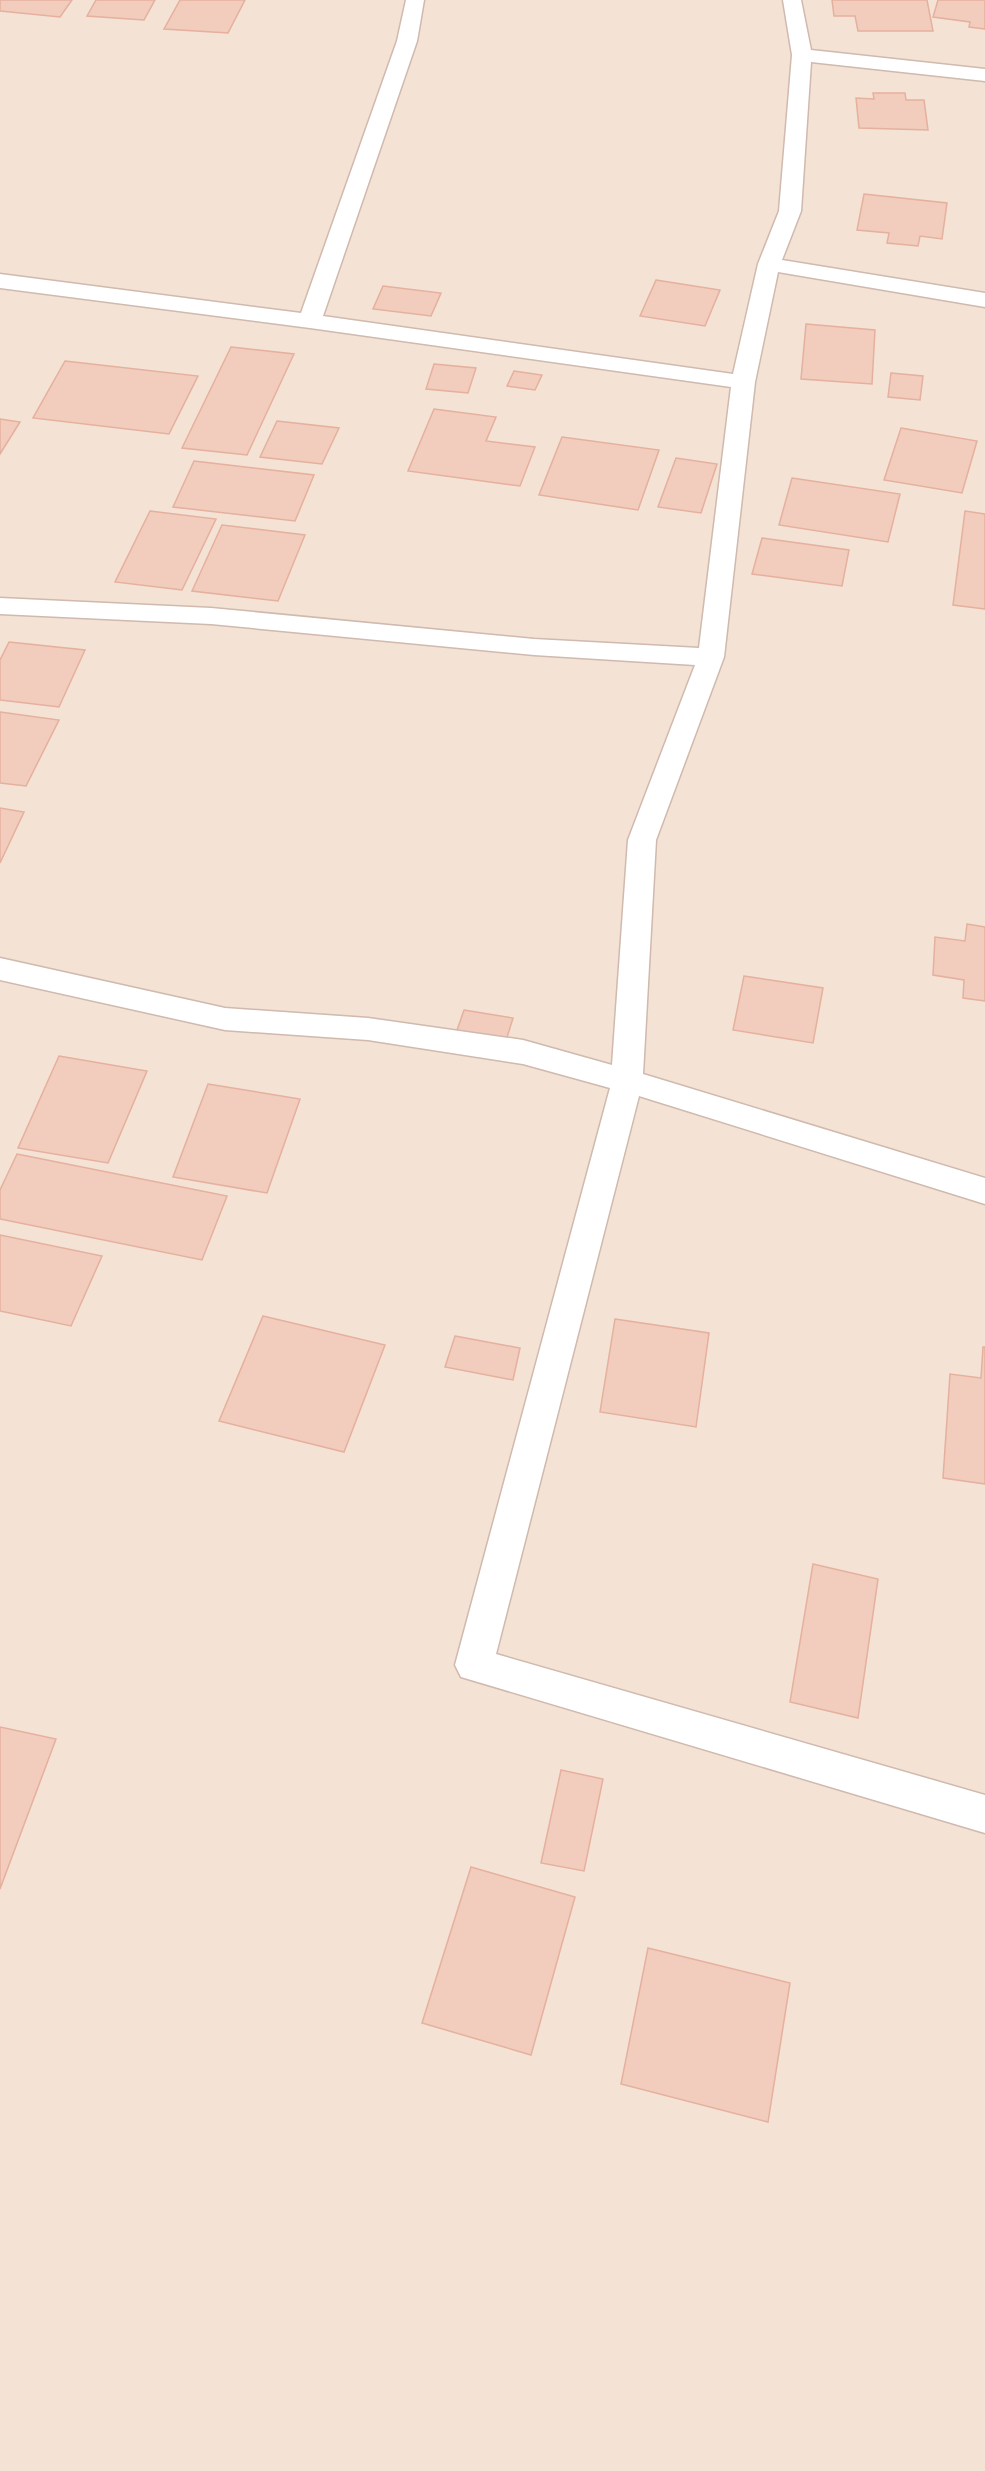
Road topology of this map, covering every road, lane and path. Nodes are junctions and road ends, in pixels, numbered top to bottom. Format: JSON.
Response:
{"nodes":[{"id":1,"x":415,"y":0,"type":"edge"},
{"id":2,"x":792,"y":0,"type":"edge"},
{"id":3,"x":802,"y":55,"type":"junction"},
{"id":4,"x":985,"y":75,"type":"edge"},
{"id":5,"x":769,"y":264,"type":"junction"},
{"id":6,"x":0,"y":281,"type":"edge"},
{"id":7,"x":985,"y":300,"type":"edge"},
{"id":8,"x":310,"y":321,"type":"junction"},
{"id":9,"x":743,"y":382,"type":"junction"},
{"id":10,"x":0,"y":606,"type":"edge"},
{"id":11,"x":711,"y":657,"type":"junction"},
{"id":12,"x":0,"y":969,"type":"edge"},
{"id":13,"x":627,"y":1082,"type":"junction"},
{"id":14,"x":985,"y":1191,"type":"edge"},
{"id":15,"x":985,"y":1814,"type":"edge"}],
"edges":[{"from":1,"to":8,"type":"street"},
{"from":2,"to":3,"type":"street"},
{"from":3,"to":4,"type":"street"},
{"from":3,"to":5,"type":"street"},
{"from":5,"to":7,"type":"street"},
{"from":5,"to":9,"type":"street"},
{"from":6,"to":8,"type":"street"},
{"from":8,"to":9,"type":"street"},
{"from":9,"to":11,"type":"street"},
{"from":10,"to":11,"type":"street"},
{"from":11,"to":13,"type":"street"},
{"from":12,"to":13,"type":"street"},
{"from":13,"to":14,"type":"street"},
{"from":13,"to":15,"type":"street"}]}
